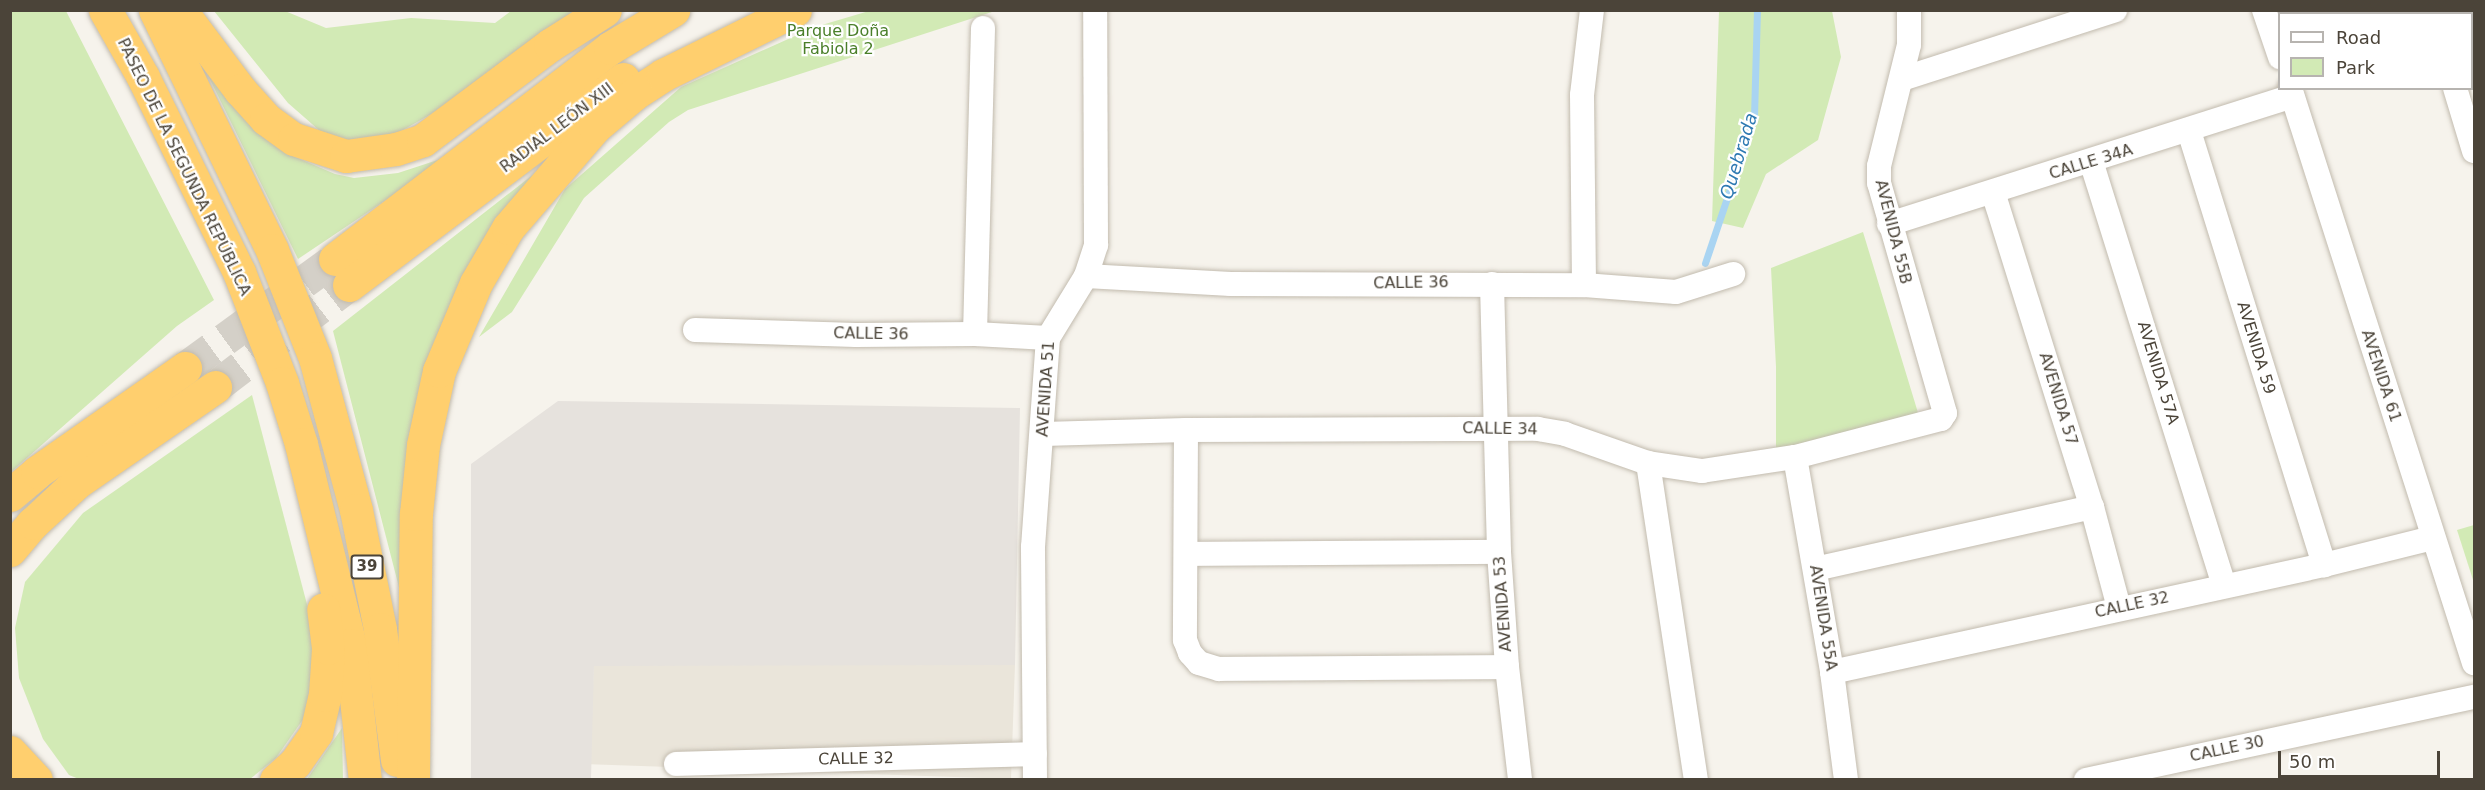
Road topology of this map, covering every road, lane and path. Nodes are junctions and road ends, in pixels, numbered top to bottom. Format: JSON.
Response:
{"nodes":[{"id":1,"x":105,"y":10,"type":"edge"},
{"id":2,"x":155,"y":10,"type":"edge"},
{"id":3,"x":605,"y":10,"type":"edge"},
{"id":4,"x":673,"y":10,"type":"edge"},
{"id":5,"x":788,"y":10,"type":"edge"},
{"id":6,"x":795,"y":10,"type":"edge"},
{"id":7,"x":1095,"y":10,"type":"edge"},
{"id":8,"x":1592,"y":10,"type":"edge"},
{"id":9,"x":1909,"y":10,"type":"edge"},
{"id":10,"x":2115,"y":10,"type":"edge"},
{"id":11,"x":2264,"y":10,"type":"edge"},
{"id":12,"x":983,"y":28,"type":"dead end"},
{"id":13,"x":184,"y":31,"type":"edge"},
{"id":14,"x":2278,"y":51,"type":"edge"},
{"id":15,"x":1902,"y":79,"type":"junction"},
{"id":16,"x":2456,"y":90,"type":"edge"},
{"id":17,"x":2291,"y":92,"type":"edge"},
{"id":18,"x":2189,"y":131,"type":"junction"},
{"id":19,"x":2475,"y":151,"type":"edge"},
{"id":20,"x":2091,"y":161,"type":"junction"},
{"id":21,"x":1993,"y":192,"type":"junction"},
{"id":22,"x":1888,"y":224,"type":"junction"},
{"id":23,"x":1733,"y":274,"type":"dead end"},
{"id":24,"x":1086,"y":276,"type":"junction"},
{"id":25,"x":1492,"y":284,"type":"junction"},
{"id":26,"x":1584,"y":285,"type":"junction"},
{"id":27,"x":695,"y":330,"type":"dead end"},
{"id":28,"x":975,"y":334,"type":"junction"},
{"id":29,"x":1048,"y":338,"type":"junction"},
{"id":30,"x":185,"y":368,"type":"tunnel mouth"},
{"id":31,"x":214,"y":387,"type":"tunnel mouth"},
{"id":32,"x":1944,"y":416,"type":"joint"},
{"id":33,"x":1495,"y":428,"type":"junction"},
{"id":34,"x":1186,"y":430,"type":"junction"},
{"id":35,"x":1043,"y":434,"type":"junction"},
{"id":36,"x":302,"y":444,"type":"junction"},
{"id":37,"x":1795,"y":457,"type":"junction"},
{"id":38,"x":1648,"y":463,"type":"junction"},
{"id":39,"x":10,"y":495,"type":"edge"},
{"id":40,"x":2092,"y":507,"type":"junction"},
{"id":41,"x":2432,"y":538,"type":"junction"},
{"id":42,"x":10,"y":550,"type":"edge"},
{"id":43,"x":1499,"y":552,"type":"junction"},
{"id":44,"x":1186,"y":554,"type":"junction"},
{"id":45,"x":2324,"y":565,"type":"junction"},
{"id":46,"x":1815,"y":569,"type":"junction"},
{"id":47,"x":2224,"y":585,"type":"junction"},
{"id":48,"x":2119,"y":608,"type":"junction"},
{"id":49,"x":2475,"y":663,"type":"edge"},
{"id":50,"x":1507,"y":667,"type":"junction"},
{"id":51,"x":1832,"y":672,"type":"junction"},
{"id":52,"x":2475,"y":697,"type":"edge"},
{"id":53,"x":10,"y":752,"type":"edge"},
{"id":54,"x":1035,"y":754,"type":"junction"},
{"id":55,"x":676,"y":764,"type":"dead end"},
{"id":56,"x":2145,"y":773,"type":"edge"},
{"id":57,"x":36,"y":780,"type":"edge"},
{"id":58,"x":276,"y":780,"type":"edge"},
{"id":59,"x":365,"y":780,"type":"edge"},
{"id":60,"x":399,"y":780,"type":"edge"},
{"id":61,"x":413,"y":780,"type":"edge"},
{"id":62,"x":1035,"y":780,"type":"edge"},
{"id":63,"x":1520,"y":780,"type":"edge"},
{"id":64,"x":1696,"y":780,"type":"edge"},
{"id":65,"x":1846,"y":780,"type":"edge"},
{"id":66,"x":2086,"y":780,"type":"edge"}],
"edges":[{"from":1,"to":36,"type":"highway","name":"PASEO DE LA SEGUNDA REPÚBLICA","number":"39"},
{"from":2,"to":13,"type":"highway","number":"39"},
{"from":3,"to":13,"type":"highway"},
{"from":4,"to":5,"type":"highway","name":"RADIAL LEÓN XIII"},
{"from":6,"to":61,"type":"highway"},
{"from":7,"to":24,"type":"street","name":"AVENIDA 51"},
{"from":8,"to":26,"type":"street"},
{"from":9,"to":15,"type":"street","name":"AVENIDA 55B"},
{"from":10,"to":15,"type":"street"},
{"from":11,"to":14,"type":"street"},
{"from":12,"to":28,"type":"street"},
{"from":13,"to":60,"type":"highway","number":"39"},
{"from":15,"to":22,"type":"street","name":"AVENIDA 55B"},
{"from":16,"to":19,"type":"street"},
{"from":17,"to":18,"type":"street","name":"CALLE 34A"},
{"from":17,"to":41,"type":"street","name":"AVENIDA 61"},
{"from":18,"to":20,"type":"street","name":"CALLE 34A"},
{"from":18,"to":45,"type":"street","name":"AVENIDA 59"},
{"from":20,"to":21,"type":"street","name":"CALLE 34A"},
{"from":20,"to":47,"type":"street","name":"AVENIDA 57A"},
{"from":21,"to":22,"type":"street","name":"CALLE 34A"},
{"from":21,"to":40,"type":"street","name":"AVENIDA 57"},
{"from":22,"to":32,"type":"street","name":"AVENIDA 55B"},
{"from":23,"to":26,"type":"street","name":"CALLE 36"},
{"from":24,"to":25,"type":"street","name":"CALLE 36"},
{"from":24,"to":29,"type":"street","name":"AVENIDA 51"},
{"from":25,"to":26,"type":"street","name":"CALLE 36"},
{"from":25,"to":33,"type":"street","name":"AVENIDA 53"},
{"from":27,"to":28,"type":"street","name":"CALLE 36"},
{"from":28,"to":29,"type":"street","name":"CALLE 36"},
{"from":29,"to":35,"type":"street","name":"AVENIDA 51"},
{"from":30,"to":39,"type":"highway"},
{"from":31,"to":42,"type":"highway"},
{"from":32,"to":37,"type":"street","name":"CALLE 34"},
{"from":33,"to":34,"type":"street","name":"CALLE 34"},
{"from":33,"to":38,"type":"street","name":"CALLE 34"},
{"from":33,"to":43,"type":"street","name":"AVENIDA 53"},
{"from":34,"to":35,"type":"street","name":"CALLE 34"},
{"from":34,"to":44,"type":"street"},
{"from":35,"to":54,"type":"street","name":"AVENIDA 51"},
{"from":36,"to":58,"type":"highway"},
{"from":36,"to":59,"type":"highway","name":"PASEO DE LA SEGUNDA REPÚBLICA","number":"39"},
{"from":37,"to":38,"type":"street","name":"CALLE 34"},
{"from":37,"to":46,"type":"street","name":"AVENIDA 55A"},
{"from":38,"to":64,"type":"street"},
{"from":40,"to":46,"type":"street"},
{"from":40,"to":48,"type":"street","name":"AVENIDA 57"},
{"from":41,"to":45,"type":"street","name":"CALLE 32"},
{"from":41,"to":49,"type":"street","name":"AVENIDA 61"},
{"from":43,"to":44,"type":"street"},
{"from":43,"to":50,"type":"street","name":"AVENIDA 53"},
{"from":44,"to":50,"type":"street"},
{"from":45,"to":47,"type":"street","name":"CALLE 32"},
{"from":46,"to":51,"type":"street","name":"AVENIDA 55A"},
{"from":47,"to":48,"type":"street","name":"CALLE 32"},
{"from":48,"to":51,"type":"street","name":"CALLE 32"},
{"from":50,"to":63,"type":"street","name":"AVENIDA 53"},
{"from":51,"to":65,"type":"street","name":"AVENIDA 55A"},
{"from":52,"to":56,"type":"street","name":"CALLE 30"},
{"from":53,"to":57,"type":"highway"},
{"from":54,"to":55,"type":"street","name":"CALLE 32"},
{"from":54,"to":62,"type":"street","name":"AVENIDA 51"},
{"from":56,"to":66,"type":"street","name":"CALLE 30"}]}
